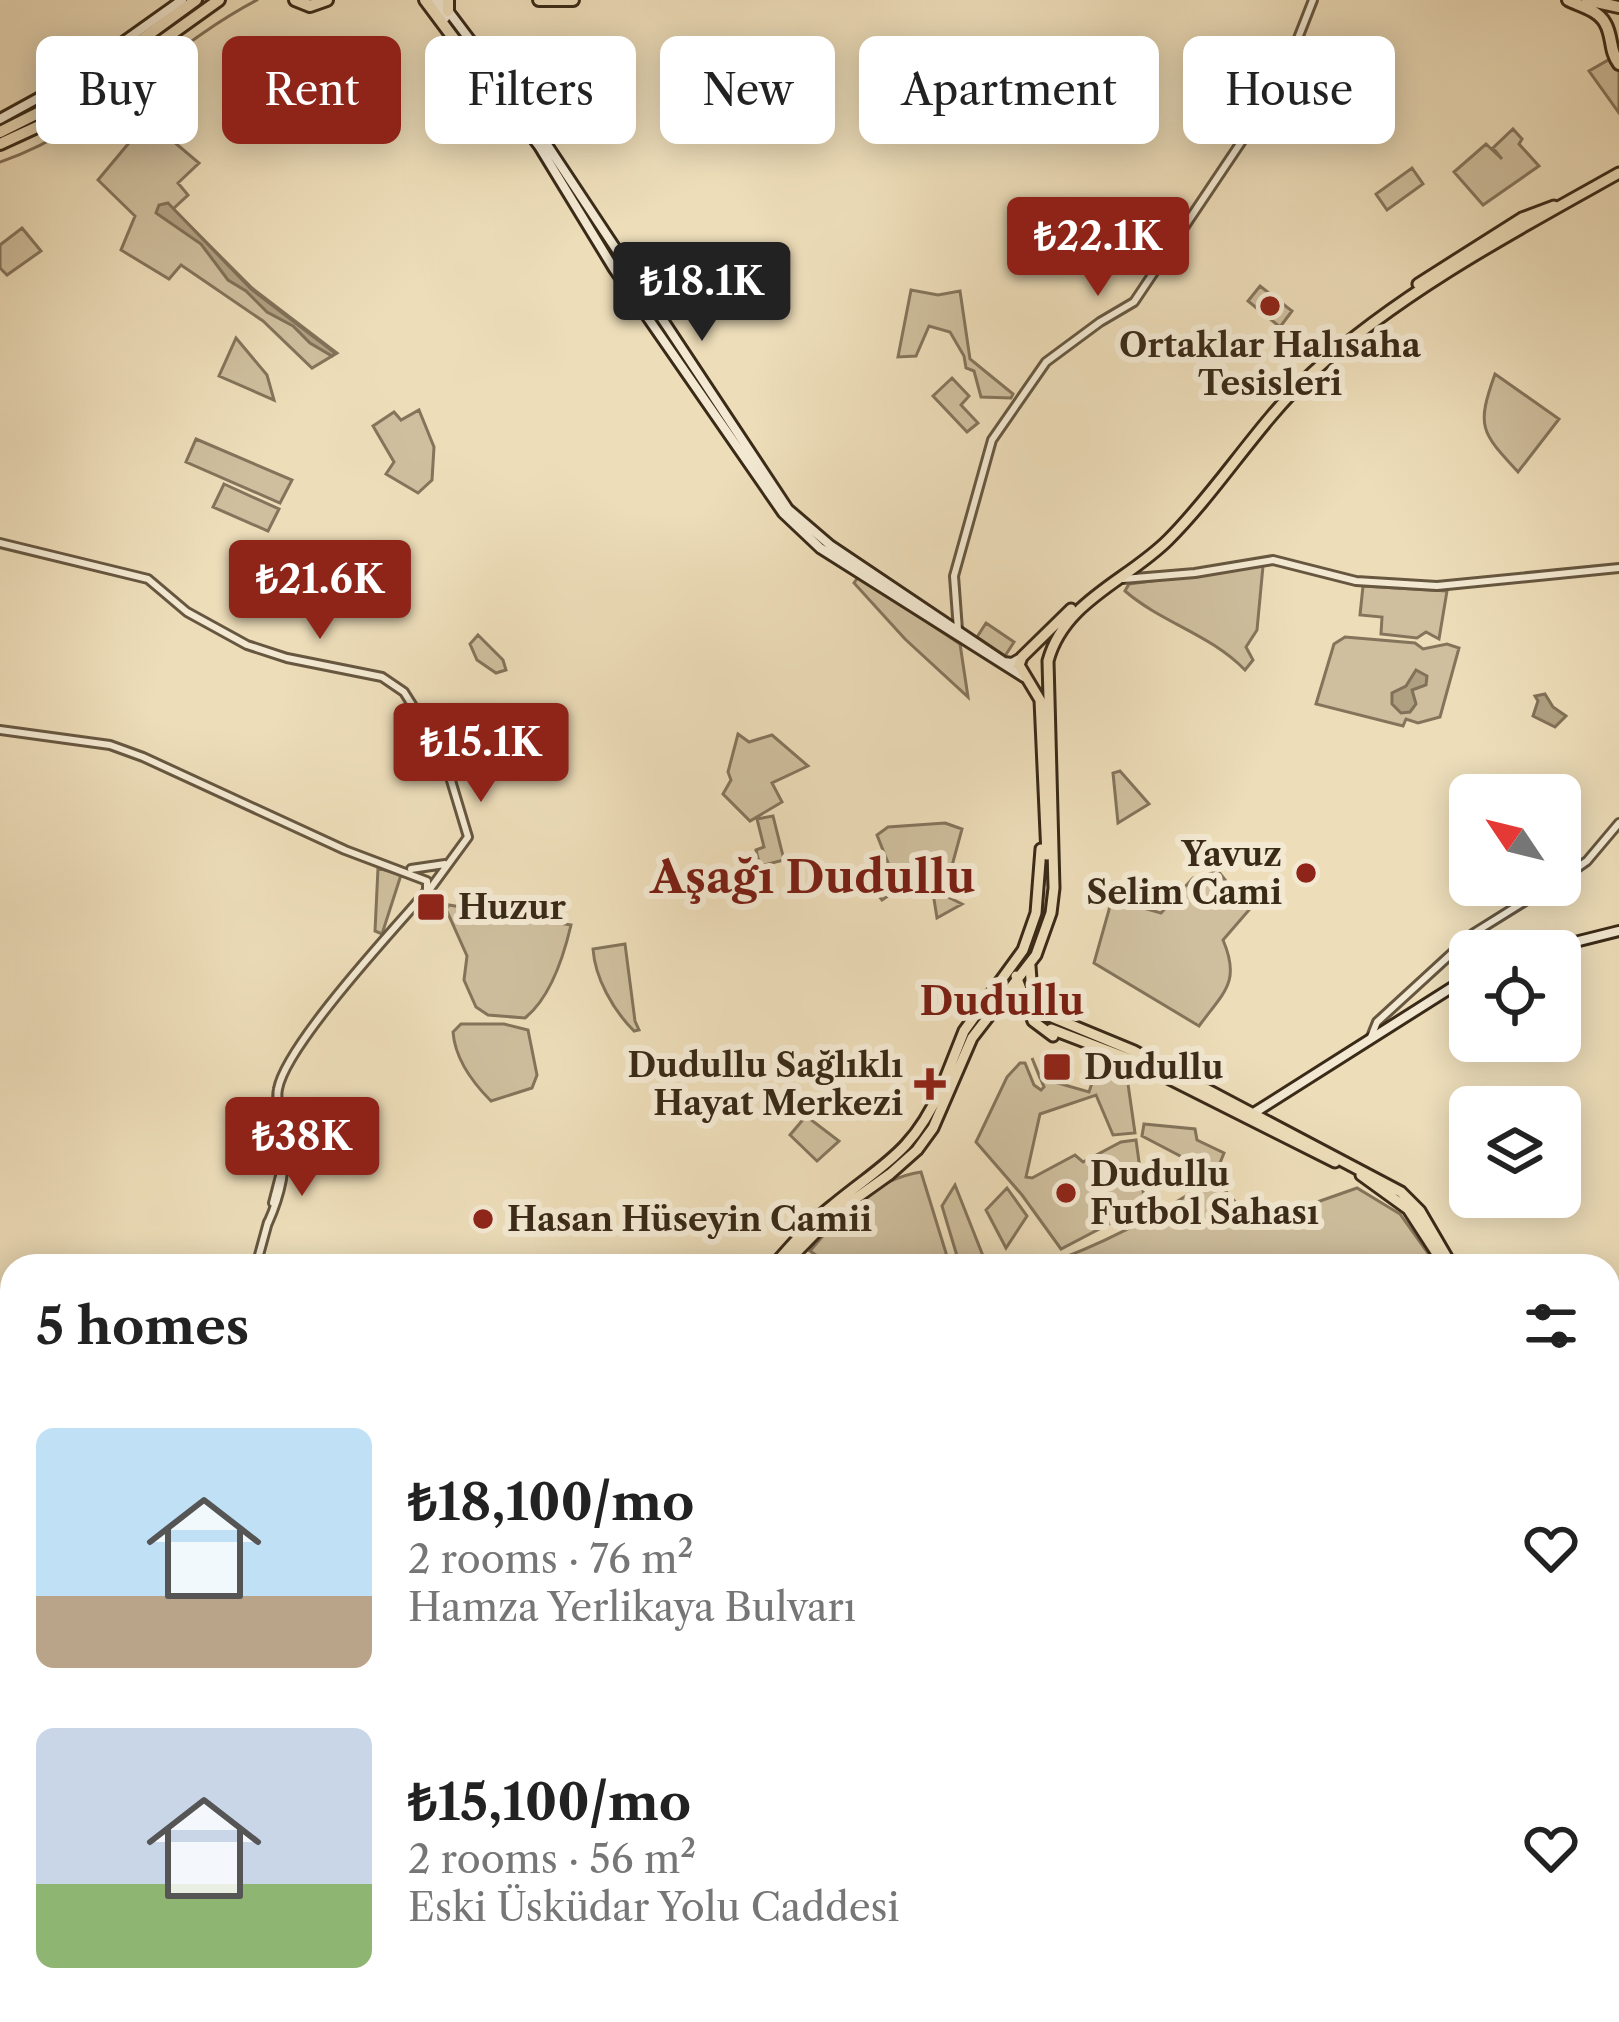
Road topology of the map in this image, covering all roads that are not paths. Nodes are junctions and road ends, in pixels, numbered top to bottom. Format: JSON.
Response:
{"nodes":[{"id":1,"x":182,"y":0,"type":"edge"},
{"id":2,"x":196,"y":0,"type":"edge"},
{"id":3,"x":219,"y":0,"type":"edge"},
{"id":4,"x":295,"y":0,"type":"edge"},
{"id":5,"x":327,"y":0,"type":"edge"},
{"id":6,"x":539,"y":0,"type":"edge"},
{"id":7,"x":573,"y":0,"type":"edge"},
{"id":8,"x":1312,"y":0,"type":"edge"},
{"id":9,"x":1568,"y":0,"type":"edge"},
{"id":10,"x":1587,"y":0,"type":"edge"},
{"id":11,"x":439,"y":2,"type":"edge"},
{"id":12,"x":1619,"y":7,"type":"edge"},
{"id":13,"x":459,"y":36,"type":"edge"},
{"id":14,"x":1619,"y":64,"type":"edge"},
{"id":15,"x":0,"y":119,"type":"edge"},
{"id":16,"x":0,"y":132,"type":"edge"},
{"id":17,"x":0,"y":144,"type":"edge"},
{"id":18,"x":537,"y":144,"type":"edge"},
{"id":19,"x":1619,"y":169,"type":"edge"},
{"id":20,"x":1197,"y":501,"type":"junction"},
{"id":21,"x":0,"y":543,"type":"edge"},
{"id":22,"x":1619,"y":568,"type":"edge"},
{"id":23,"x":1120,"y":580,"type":"junction"},
{"id":24,"x":956,"y":608,"type":"junction"},
{"id":25,"x":939,"y":618,"type":"junction"},
{"id":26,"x":958,"y":630,"type":"junction"},
{"id":27,"x":1025,"y":655,"type":"junction"},
{"id":28,"x":1048,"y":665,"type":"junction"},
{"id":29,"x":1027,"y":679,"type":"junction"},
{"id":30,"x":1042,"y":724,"type":"junction"},
{"id":31,"x":0,"y":730,"type":"edge"},
{"id":32,"x":1619,"y":823,"type":"edge"},
{"id":33,"x":1047,"y":855,"type":"tunnel mouth"},
{"id":34,"x":448,"y":864,"type":"junction"},
{"id":35,"x":1581,"y":865,"type":"edge"},
{"id":36,"x":404,"y":870,"type":"junction"},
{"id":37,"x":427,"y":892,"type":"junction"},
{"id":38,"x":1517,"y":906,"type":"edge"},
{"id":39,"x":1036,"y":913,"type":"junction"},
{"id":40,"x":1051,"y":913,"type":"junction"},
{"id":41,"x":1619,"y":932,"type":"edge"},
{"id":42,"x":1581,"y":941,"type":"edge"},
{"id":43,"x":1023,"y":950,"type":"junction"},
{"id":44,"x":1033,"y":960,"type":"junction"},
{"id":45,"x":1018,"y":980,"type":"junction"},
{"id":46,"x":1449,"y":989,"type":"edge"},
{"id":47,"x":980,"y":1016,"type":"tunnel mouth"},
{"id":48,"x":1050,"y":1026,"type":"junction"},
{"id":49,"x":1371,"y":1036,"type":"junction"},
{"id":50,"x":939,"y":1094,"type":"junction"},
{"id":51,"x":1249,"y":1116,"type":"junction"},
{"id":52,"x":259,"y":1254,"type":"edge"},
{"id":53,"x":784,"y":1254,"type":"edge"},
{"id":54,"x":795,"y":1254,"type":"edge"},
{"id":55,"x":1440,"y":1254,"type":"edge"}],
"edges":[{"from":1,"to":15,"type":"main road"},
{"from":2,"to":16,"type":"highway"},
{"from":3,"to":17,"type":"highway"},
{"from":4,"to":5,"type":"highway"},
{"from":6,"to":7,"type":"highway"},
{"from":8,"to":24,"type":"street"},
{"from":9,"to":14,"type":"highway"},
{"from":10,"to":12,"type":"highway"},
{"from":11,"to":13,"type":"highway"},
{"from":11,"to":25,"type":"main road"},
{"from":18,"to":29,"type":"main road"},
{"from":19,"to":20,"type":"main road"},
{"from":20,"to":23,"type":"main road"},
{"from":20,"to":27,"type":"main road"},
{"from":21,"to":34,"type":"street"},
{"from":22,"to":23,"type":"street"},
{"from":23,"to":28,"type":"main road"},
{"from":24,"to":25,"type":"street"},
{"from":24,"to":26,"type":"street"},
{"from":25,"to":26,"type":"main road"},
{"from":26,"to":27,"type":"main road"},
{"from":27,"to":28,"type":"main road"},
{"from":27,"to":29,"type":"main road"},
{"from":28,"to":29,"type":"main road"},
{"from":28,"to":40,"type":"main road"},
{"from":29,"to":30,"type":"main road"},
{"from":30,"to":33,"type":"main road"},
{"from":30,"to":39,"type":"main road"},
{"from":31,"to":36,"type":"street"},
{"from":32,"to":35,"type":"street"},
{"from":34,"to":36,"type":"street"},
{"from":34,"to":37,"type":"street"},
{"from":36,"to":37,"type":"street"},
{"from":37,"to":52,"type":"street"},
{"from":38,"to":49,"type":"street"},
{"from":39,"to":40,"type":"main road"},
{"from":39,"to":43,"type":"main road"},
{"from":40,"to":44,"type":"main road"},
{"from":41,"to":42,"type":"main road"},
{"from":43,"to":44,"type":"main road"},
{"from":43,"to":45,"type":"main road"},
{"from":43,"to":50,"type":"main road"},
{"from":44,"to":45,"type":"main road"},
{"from":44,"to":48,"type":"main road"},
{"from":45,"to":48,"type":"main road"},
{"from":45,"to":54,"type":"main road"},
{"from":46,"to":49,"type":"main road"},
{"from":47,"to":50,"type":"main road"},
{"from":48,"to":51,"type":"main road"},
{"from":48,"to":51,"type":"main road"},
{"from":49,"to":51,"type":"main road"},
{"from":50,"to":53,"type":"main road"},
{"from":51,"to":55,"type":"main road"}]}
